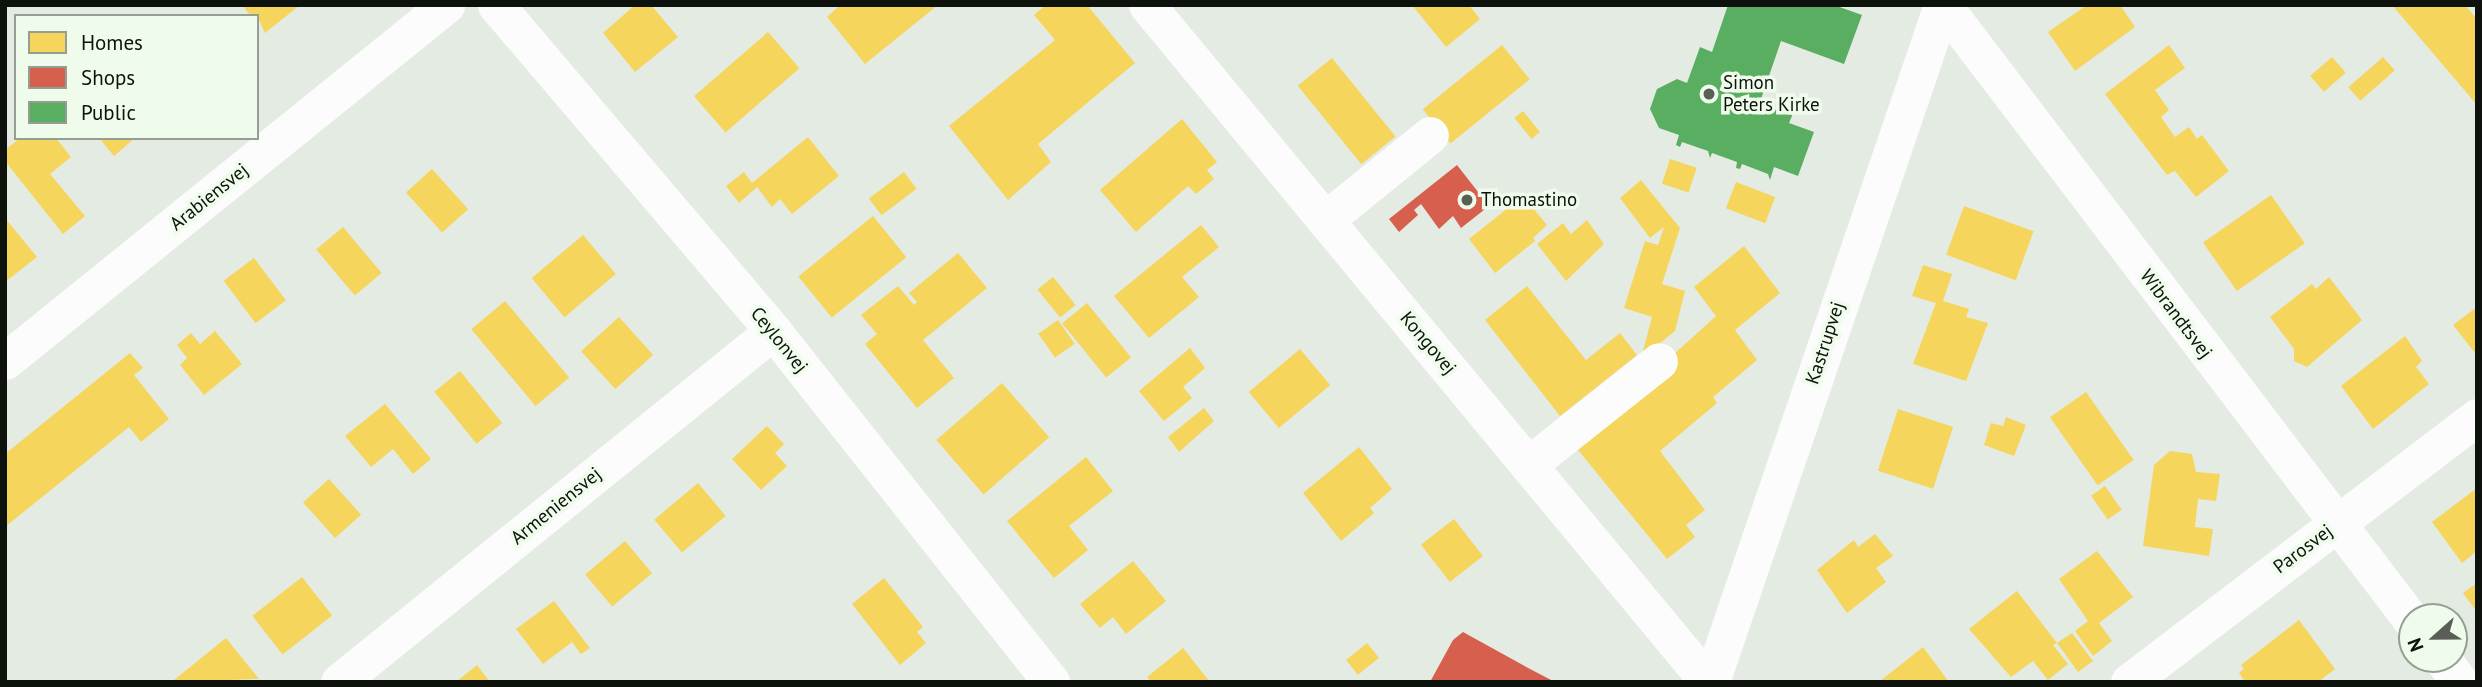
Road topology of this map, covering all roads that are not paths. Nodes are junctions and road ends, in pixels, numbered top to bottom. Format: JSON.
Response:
{"nodes":[{"id":1,"x":446,"y":5,"type":"edge"},
{"id":2,"x":496,"y":5,"type":"edge"},
{"id":3,"x":1147,"y":5,"type":"edge"},
{"id":4,"x":1942,"y":5,"type":"edge"},
{"id":5,"x":1430,"y":135,"type":"dead end"},
{"id":6,"x":1325,"y":220,"type":"junction"},
{"id":7,"x":773,"y":331,"type":"junction"},
{"id":8,"x":5,"y":361,"type":"edge"},
{"id":9,"x":1659,"y":361,"type":"dead end"},
{"id":10,"x":2477,"y":417,"type":"edge"},
{"id":11,"x":1528,"y":465,"type":"junction"},
{"id":12,"x":2337,"y":524,"type":"junction"},
{"id":13,"x":2398,"y":603,"type":"edge"},
{"id":14,"x":339,"y":682,"type":"edge"},
{"id":15,"x":1051,"y":682,"type":"edge"},
{"id":16,"x":1710,"y":682,"type":"edge"},
{"id":17,"x":2129,"y":682,"type":"edge"}],
"edges":[{"from":1,"to":8,"type":"street","name":"Arabiensvej"},
{"from":2,"to":7,"type":"street","name":"Ceylonvej"},
{"from":3,"to":6,"type":"street","name":"Kongovej"},
{"from":4,"to":12,"type":"street","name":"Wibrandtsvej"},
{"from":4,"to":16,"type":"street","name":"Kastrupvej"},
{"from":5,"to":6,"type":"street"},
{"from":6,"to":11,"type":"street","name":"Kongovej"},
{"from":7,"to":14,"type":"street","name":"Armeniensvej"},
{"from":7,"to":15,"type":"street","name":"Ceylonvej"},
{"from":9,"to":11,"type":"street"},
{"from":10,"to":12,"type":"street","name":"Parosvej"},
{"from":11,"to":16,"type":"street","name":"Kongovej"},
{"from":12,"to":13,"type":"street","name":"Wibrandtsvej"},
{"from":12,"to":17,"type":"street","name":"Parosvej"}]}
